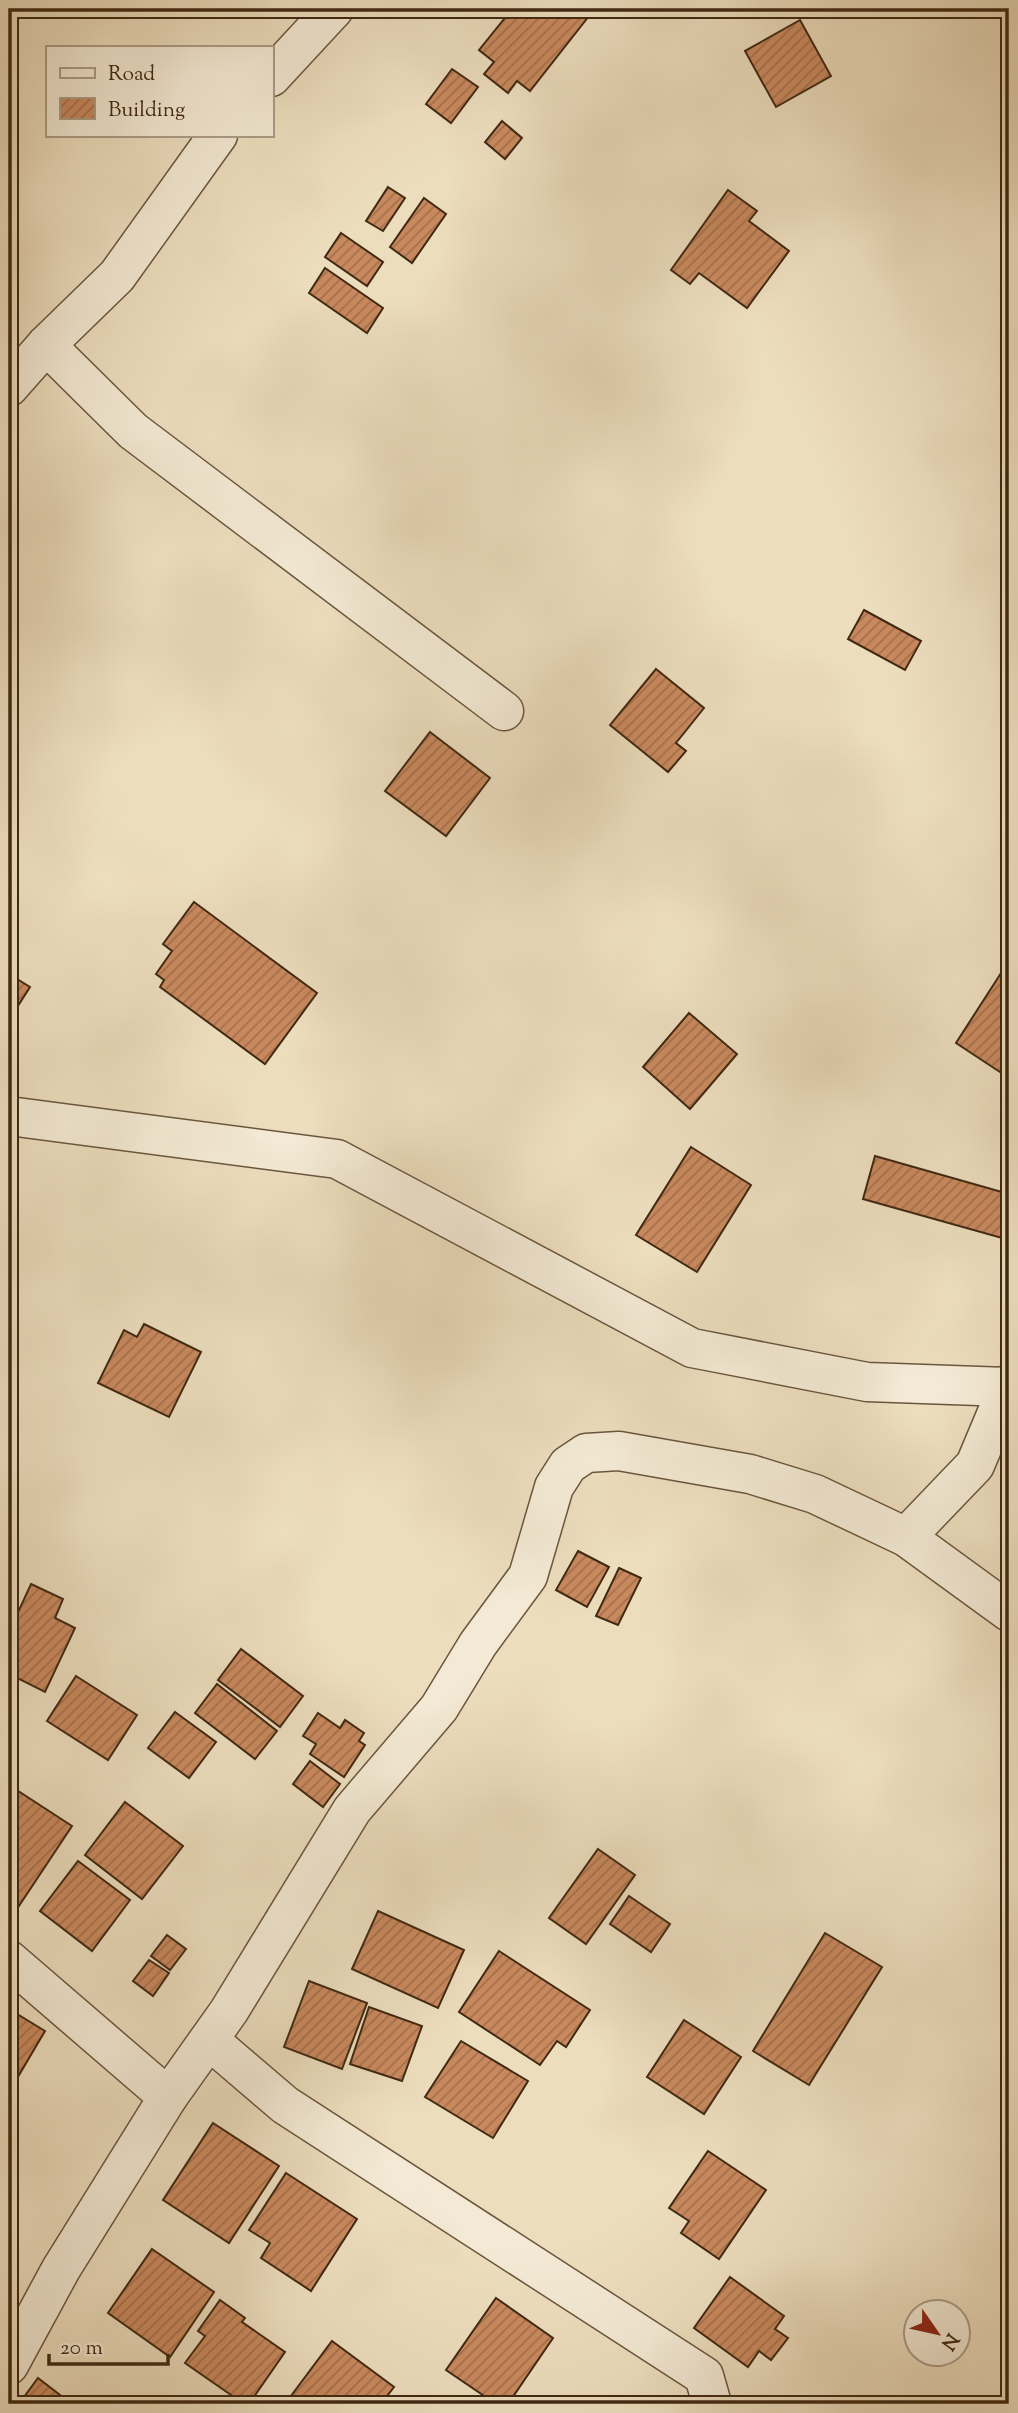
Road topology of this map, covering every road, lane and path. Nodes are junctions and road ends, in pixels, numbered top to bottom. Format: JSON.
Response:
{"nodes":[{"id":1,"x":334,"y":9,"type":"edge"},
{"id":2,"x":273,"y":75,"type":"edge"},
{"id":3,"x":217,"y":136,"type":"edge"},
{"id":4,"x":46,"y":345,"type":"junction"},
{"id":5,"x":9,"y":387,"type":"edge"},
{"id":6,"x":504,"y":711,"type":"dead end"},
{"id":7,"x":9,"y":1116,"type":"edge"},
{"id":8,"x":1008,"y":1385,"type":"edge"},
{"id":9,"x":906,"y":1537,"type":"junction"},
{"id":10,"x":1009,"y":1612,"type":"edge"},
{"id":11,"x":9,"y":1960,"type":"edge"},
{"id":12,"x":209,"y":2040,"type":"junction"},
{"id":13,"x":168,"y":2097,"type":"junction"},
{"id":14,"x":9,"y":2365,"type":"edge"},
{"id":15,"x":712,"y":2404,"type":"edge"}],
"edges":[{"from":1,"to":2,"type":"street"},
{"from":3,"to":4,"type":"street"},
{"from":4,"to":5,"type":"street"},
{"from":4,"to":6,"type":"street"},
{"from":7,"to":8,"type":"street"},
{"from":8,"to":9,"type":"street"},
{"from":9,"to":10,"type":"street"},
{"from":9,"to":12,"type":"street"},
{"from":11,"to":13,"type":"street"},
{"from":12,"to":13,"type":"street"},
{"from":12,"to":15,"type":"street"},
{"from":13,"to":14,"type":"street"}]}
